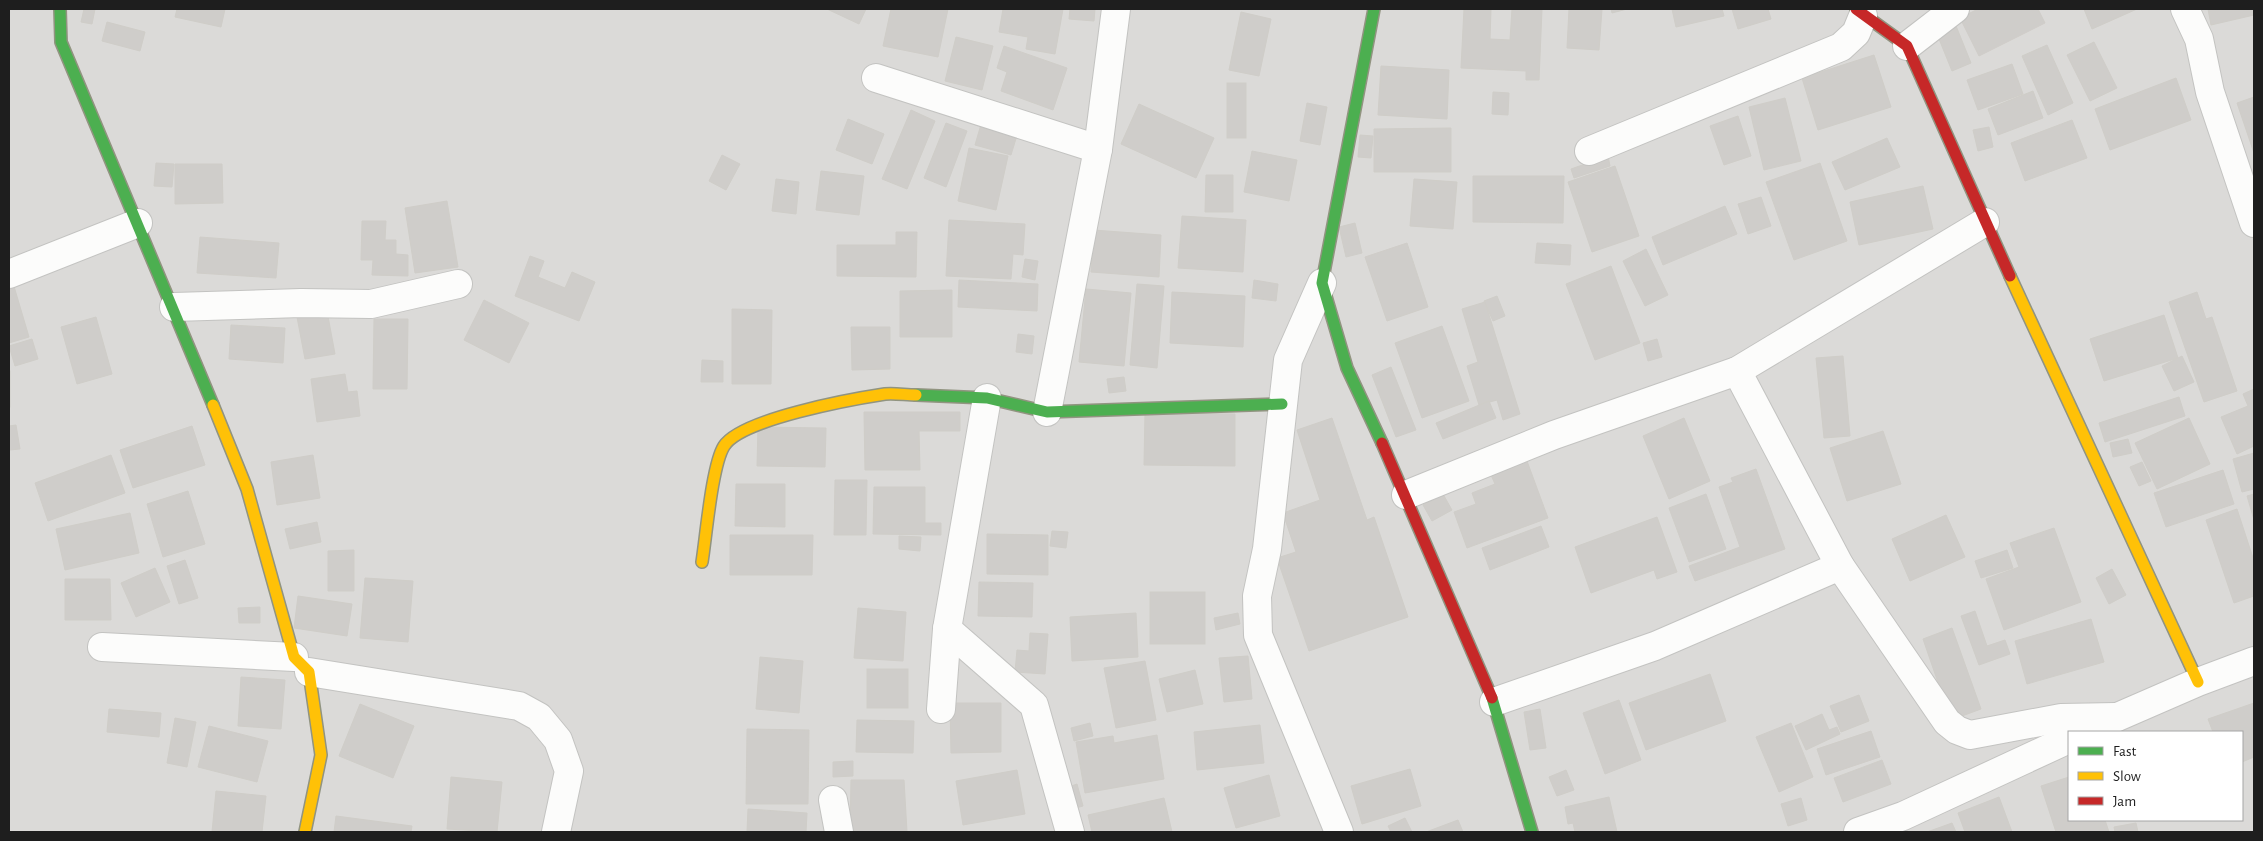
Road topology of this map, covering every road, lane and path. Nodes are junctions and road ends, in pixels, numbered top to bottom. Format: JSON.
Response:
{"nodes":[{"id":1,"x":60,"y":9,"type":"edge"},
{"id":2,"x":1116,"y":9,"type":"edge"},
{"id":3,"x":1374,"y":9,"type":"edge"},
{"id":4,"x":1955,"y":9,"type":"edge"},
{"id":5,"x":2185,"y":9,"type":"edge"},
{"id":6,"x":1860,"y":13,"type":"edge"},
{"id":7,"x":1907,"y":46,"type":"junction"},
{"id":8,"x":876,"y":78,"type":"dead end"},
{"id":9,"x":1098,"y":149,"type":"junction"},
{"id":10,"x":1589,"y":151,"type":"dead end"},
{"id":11,"x":1985,"y":222,"type":"junction"},
{"id":12,"x":2254,"y":222,"type":"edge"},
{"id":13,"x":138,"y":223,"type":"junction"},
{"id":14,"x":9,"y":274,"type":"edge"},
{"id":15,"x":1322,"y":283,"type":"junction"},
{"id":16,"x":458,"y":284,"type":"dead end"},
{"id":17,"x":174,"y":307,"type":"junction"},
{"id":18,"x":1737,"y":371,"type":"junction"},
{"id":19,"x":988,"y":398,"type":"junction"},
{"id":20,"x":1282,"y":404,"type":"junction"},
{"id":21,"x":1047,"y":412,"type":"junction"},
{"id":22,"x":1406,"y":495,"type":"junction"},
{"id":23,"x":702,"y":562,"type":"dead end"},
{"id":24,"x":1840,"y":566,"type":"junction"},
{"id":25,"x":947,"y":629,"type":"junction"},
{"id":26,"x":102,"y":647,"type":"dead end"},
{"id":27,"x":2254,"y":661,"type":"edge"},
{"id":28,"x":301,"y":664,"type":"junction"},
{"id":29,"x":2198,"y":682,"type":"junction"},
{"id":30,"x":1494,"y":702,"type":"junction"},
{"id":31,"x":941,"y":709,"type":"dead end"},
{"id":32,"x":2116,"y":717,"type":"junction"},
{"id":33,"x":2086,"y":731,"type":"edge"},
{"id":34,"x":2068,"y":739,"type":"edge"},
{"id":35,"x":833,"y":800,"type":"dead end"},
{"id":36,"x":305,"y":832,"type":"edge"},
{"id":37,"x":556,"y":832,"type":"edge"},
{"id":38,"x":839,"y":832,"type":"edge"},
{"id":39,"x":1070,"y":832,"type":"edge"},
{"id":40,"x":1339,"y":832,"type":"edge"},
{"id":41,"x":1532,"y":832,"type":"edge"},
{"id":42,"x":1858,"y":832,"type":"edge"}],
"edges":[{"from":1,"to":13,"type":"street"},
{"from":2,"to":9,"type":"street"},
{"from":3,"to":15,"type":"street"},
{"from":4,"to":7,"type":"street"},
{"from":5,"to":12,"type":"street"},
{"from":6,"to":7,"type":"street"},
{"from":6,"to":10,"type":"street"},
{"from":7,"to":11,"type":"street"},
{"from":8,"to":9,"type":"street"},
{"from":9,"to":21,"type":"street"},
{"from":11,"to":18,"type":"street"},
{"from":11,"to":29,"type":"street"},
{"from":13,"to":14,"type":"street"},
{"from":13,"to":17,"type":"street"},
{"from":15,"to":20,"type":"street"},
{"from":15,"to":22,"type":"street"},
{"from":16,"to":17,"type":"street"},
{"from":17,"to":28,"type":"street"},
{"from":18,"to":22,"type":"street"},
{"from":18,"to":24,"type":"street"},
{"from":19,"to":21,"type":"street"},
{"from":19,"to":23,"type":"street"},
{"from":19,"to":25,"type":"street"},
{"from":20,"to":21,"type":"street"},
{"from":20,"to":40,"type":"street"},
{"from":22,"to":30,"type":"street"},
{"from":24,"to":30,"type":"street"},
{"from":24,"to":32,"type":"street"},
{"from":25,"to":31,"type":"street"},
{"from":25,"to":39,"type":"street"},
{"from":26,"to":28,"type":"street"},
{"from":27,"to":29,"type":"street"},
{"from":28,"to":36,"type":"street"},
{"from":28,"to":37,"type":"street"},
{"from":29,"to":32,"type":"street"},
{"from":30,"to":41,"type":"street"},
{"from":32,"to":33,"type":"street"},
{"from":34,"to":42,"type":"street"},
{"from":35,"to":38,"type":"street"}]}
